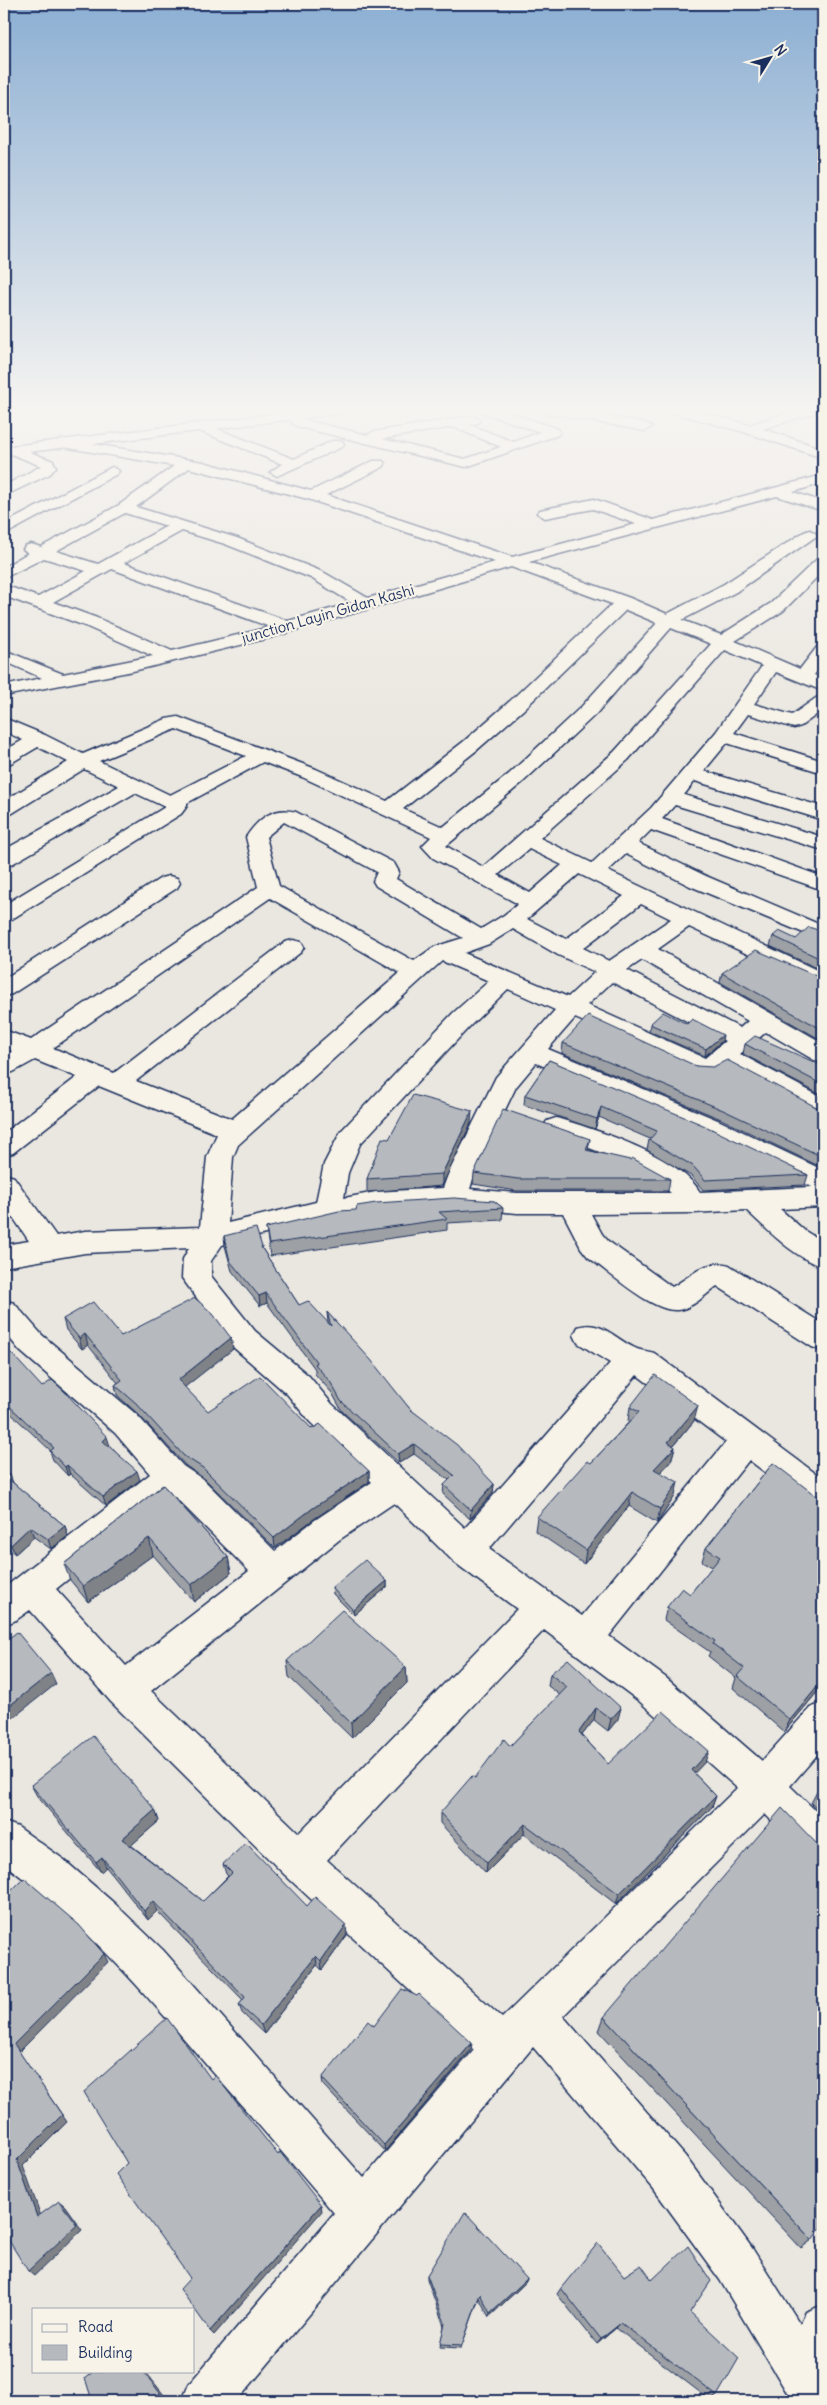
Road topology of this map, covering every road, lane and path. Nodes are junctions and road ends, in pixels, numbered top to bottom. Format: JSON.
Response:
{"nodes":[{"id":1,"x":29,"y":521,"type":"edge"},
{"id":2,"x":99,"y":521,"type":"edge"},
{"id":3,"x":168,"y":521,"type":"edge"},
{"id":4,"x":389,"y":521,"type":"edge"},
{"id":5,"x":643,"y":521,"type":"edge"},
{"id":6,"x":662,"y":521,"type":"edge"},
{"id":7,"x":651,"y":524,"type":"junction"},
{"id":8,"x":181,"y":525,"type":"junction"},
{"id":9,"x":810,"y":535,"type":"dead end"},
{"id":10,"x":4,"y":536,"type":"edge"},
{"id":11,"x":40,"y":553,"type":"junction"},
{"id":12,"x":511,"y":562,"type":"junction"},
{"id":13,"x":823,"y":562,"type":"edge"},
{"id":14,"x":106,"y":567,"type":"junction"},
{"id":15,"x":4,"y":573,"type":"edge"},
{"id":16,"x":4,"y":590,"type":"edge"},
{"id":17,"x":39,"y":602,"type":"junction"},
{"id":18,"x":624,"y":602,"type":"junction"},
{"id":19,"x":366,"y":604,"type":"junction"},
{"id":20,"x":668,"y":620,"type":"junction"},
{"id":21,"x":288,"y":627,"type":"junction"},
{"id":22,"x":722,"y":642,"type":"junction"},
{"id":23,"x":823,"y":651,"type":"edge"},
{"id":24,"x":4,"y":655,"type":"edge"},
{"id":25,"x":170,"y":657,"type":"junction"},
{"id":26,"x":773,"y":663,"type":"junction"},
{"id":27,"x":804,"y":676,"type":"junction"},
{"id":28,"x":61,"y":680,"type":"junction"},
{"id":29,"x":823,"y":686,"type":"edge"},
{"id":30,"x":4,"y":691,"type":"edge"},
{"id":31,"x":823,"y":702,"type":"edge"},
{"id":32,"x":743,"y":706,"type":"junction"},
{"id":33,"x":4,"y":724,"type":"edge"},
{"id":34,"x":723,"y":736,"type":"junction"},
{"id":35,"x":38,"y":739,"type":"junction"},
{"id":36,"x":262,"y":755,"type":"junction"},
{"id":37,"x":4,"y":759,"type":"edge"},
{"id":38,"x":85,"y":760,"type":"junction"},
{"id":39,"x":823,"y":767,"type":"edge"},
{"id":40,"x":690,"y":773,"type":"junction"},
{"id":41,"x":135,"y":785,"type":"junction"},
{"id":42,"x":670,"y":797,"type":"junction"},
{"id":43,"x":176,"y":800,"type":"junction"},
{"id":44,"x":4,"y":810,"type":"edge"},
{"id":45,"x":389,"y":810,"type":"junction"},
{"id":46,"x":823,"y":814,"type":"edge"},
{"id":47,"x":647,"y":821,"type":"junction"},
{"id":48,"x":446,"y":836,"type":"junction"},
{"id":49,"x":526,"y":838,"type":"junction"},
{"id":50,"x":623,"y":844,"type":"junction"},
{"id":51,"x":823,"y":844,"type":"edge"},
{"id":52,"x":4,"y":859,"type":"edge"},
{"id":53,"x":586,"y":868,"type":"junction"},
{"id":54,"x":485,"y":876,"type":"junction"},
{"id":55,"x":169,"y":883,"type":"dead end"},
{"id":56,"x":823,"y":884,"type":"edge"},
{"id":57,"x":269,"y":890,"type":"junction"},
{"id":58,"x":639,"y":895,"type":"junction"},
{"id":59,"x":533,"y":903,"type":"junction"},
{"id":60,"x":4,"y":914,"type":"edge"},
{"id":61,"x":687,"y":918,"type":"junction"},
{"id":62,"x":512,"y":920,"type":"junction"},
{"id":63,"x":823,"y":934,"type":"edge"},
{"id":64,"x":481,"y":939,"type":"junction"},
{"id":65,"x":293,"y":947,"type":"dead end"},
{"id":66,"x":641,"y":949,"type":"junction"},
{"id":67,"x":566,"y":950,"type":"junction"},
{"id":68,"x":442,"y":952,"type":"junction"},
{"id":69,"x":416,"y":972,"type":"junction"},
{"id":70,"x":609,"y":972,"type":"junction"},
{"id":71,"x":505,"y":979,"type":"junction"},
{"id":72,"x":823,"y":982,"type":"edge"},
{"id":73,"x":4,"y":989,"type":"edge"},
{"id":74,"x":570,"y":1008,"type":"junction"},
{"id":75,"x":764,"y":1020,"type":"junction"},
{"id":76,"x":4,"y":1038,"type":"edge"},
{"id":77,"x":741,"y":1039,"type":"junction"},
{"id":78,"x":33,"y":1050,"type":"junction"},
{"id":79,"x":532,"y":1052,"type":"junction"},
{"id":80,"x":823,"y":1054,"type":"edge"},
{"id":81,"x":722,"y":1056,"type":"junction"},
{"id":82,"x":4,"y":1066,"type":"edge"},
{"id":83,"x":107,"y":1079,"type":"junction"},
{"id":84,"x":823,"y":1108,"type":"edge"},
{"id":85,"x":513,"y":1112,"type":"junction"},
{"id":86,"x":234,"y":1131,"type":"junction"},
{"id":87,"x":4,"y":1146,"type":"edge"},
{"id":88,"x":823,"y":1181,"type":"edge"},
{"id":89,"x":4,"y":1184,"type":"edge"},
{"id":90,"x":454,"y":1197,"type":"junction"},
{"id":91,"x":823,"y":1197,"type":"edge"},
{"id":92,"x":754,"y":1201,"type":"junction"},
{"id":93,"x":572,"y":1203,"type":"junction"},
{"id":94,"x":693,"y":1203,"type":"junction"},
{"id":95,"x":330,"y":1210,"type":"junction"},
{"id":96,"x":213,"y":1237,"type":"junction"},
{"id":97,"x":49,"y":1248,"type":"junction"},
{"id":98,"x":4,"y":1256,"type":"edge"},
{"id":99,"x":823,"y":1256,"type":"edge"},
{"id":100,"x":4,"y":1310,"type":"edge"},
{"id":101,"x":589,"y":1336,"type":"dead end"},
{"id":102,"x":823,"y":1339,"type":"edge"},
{"id":103,"x":631,"y":1361,"type":"junction"},
{"id":104,"x":747,"y":1439,"type":"junction"},
{"id":105,"x":172,"y":1476,"type":"junction"},
{"id":106,"x":396,"y":1484,"type":"junction"},
{"id":107,"x":823,"y":1497,"type":"edge"},
{"id":108,"x":466,"y":1551,"type":"junction"},
{"id":109,"x":274,"y":1573,"type":"junction"},
{"id":110,"x":14,"y":1594,"type":"edge"},
{"id":111,"x":541,"y":1609,"type":"junction"},
{"id":112,"x":584,"y":1640,"type":"junction"},
{"id":113,"x":124,"y":1690,"type":"junction"},
{"id":114,"x":823,"y":1721,"type":"edge"},
{"id":115,"x":764,"y":1787,"type":"junction"},
{"id":116,"x":4,"y":1841,"type":"edge"},
{"id":117,"x":823,"y":1845,"type":"edge"},
{"id":118,"x":299,"y":1861,"type":"junction"},
{"id":119,"x":534,"y":2015,"type":"junction"},
{"id":120,"x":503,"y":2048,"type":"junction"},
{"id":121,"x":364,"y":2213,"type":"junction"},
{"id":122,"x":823,"y":2329,"type":"edge"},
{"id":123,"x":811,"y":2386,"type":"edge"},
{"id":124,"x":206,"y":2401,"type":"edge"}],
"edges":[{"from":1,"to":10,"type":"street"},
{"from":2,"to":11,"type":"street"},
{"from":3,"to":8,"type":"street"},
{"from":4,"to":12,"type":"street"},
{"from":5,"to":7,"type":"street"},
{"from":6,"to":7,"type":"street","name":"junction Layin Gidan Kashi"},
{"from":7,"to":12,"type":"street","name":"junction Layin Gidan Kashi"},
{"from":8,"to":14,"type":"street"},
{"from":8,"to":19,"type":"street"},
{"from":9,"to":20,"type":"street"},
{"from":10,"to":11,"type":"street"},
{"from":11,"to":14,"type":"street"},
{"from":11,"to":15,"type":"street"},
{"from":12,"to":18,"type":"street"},
{"from":12,"to":19,"type":"street","name":"junction Layin Gidan Kashi"},
{"from":13,"to":22,"type":"street"},
{"from":14,"to":17,"type":"street"},
{"from":14,"to":21,"type":"street"},
{"from":16,"to":17,"type":"street"},
{"from":17,"to":25,"type":"street"},
{"from":18,"to":20,"type":"street"},
{"from":18,"to":45,"type":"street"},
{"from":19,"to":21,"type":"street","name":"junction Layin Gidan Kashi"},
{"from":20,"to":22,"type":"street"},
{"from":20,"to":48,"type":"street"},
{"from":21,"to":25,"type":"street","name":"junction Layin Gidan Kashi"},
{"from":22,"to":26,"type":"street"},
{"from":22,"to":49,"type":"street"},
{"from":23,"to":27,"type":"street"},
{"from":24,"to":28,"type":"street"},
{"from":25,"to":28,"type":"street","name":"junction Layin Gidan Kashi"},
{"from":26,"to":27,"type":"street"},
{"from":26,"to":32,"type":"street"},
{"from":27,"to":29,"type":"street"},
{"from":28,"to":30,"type":"street","name":"junction Layin Gidan Kashi"},
{"from":31,"to":32,"type":"street"},
{"from":32,"to":34,"type":"street"},
{"from":33,"to":35,"type":"street"},
{"from":34,"to":39,"type":"street"},
{"from":34,"to":40,"type":"street"},
{"from":35,"to":37,"type":"street"},
{"from":35,"to":38,"type":"street"},
{"from":36,"to":38,"type":"street"},
{"from":36,"to":43,"type":"street"},
{"from":36,"to":45,"type":"street"},
{"from":38,"to":41,"type":"street"},
{"from":38,"to":44,"type":"street"},
{"from":40,"to":42,"type":"street"},
{"from":40,"to":46,"type":"street"},
{"from":41,"to":43,"type":"street"},
{"from":41,"to":52,"type":"street"},
{"from":42,"to":47,"type":"street"},
{"from":42,"to":51,"type":"street"},
{"from":43,"to":60,"type":"street"},
{"from":45,"to":48,"type":"street"},
{"from":47,"to":50,"type":"street"},
{"from":47,"to":56,"type":"street"},
{"from":48,"to":54,"type":"street"},
{"from":49,"to":53,"type":"street"},
{"from":49,"to":54,"type":"street"},
{"from":50,"to":53,"type":"street"},
{"from":50,"to":63,"type":"street"},
{"from":53,"to":58,"type":"street"},
{"from":53,"to":59,"type":"street"},
{"from":54,"to":59,"type":"street"},
{"from":55,"to":73,"type":"street"},
{"from":57,"to":64,"type":"street"},
{"from":57,"to":69,"type":"street"},
{"from":57,"to":78,"type":"street"},
{"from":58,"to":61,"type":"street"},
{"from":58,"to":67,"type":"street"},
{"from":59,"to":62,"type":"street"},
{"from":61,"to":66,"type":"street"},
{"from":61,"to":72,"type":"street"},
{"from":62,"to":64,"type":"street"},
{"from":62,"to":67,"type":"street"},
{"from":64,"to":68,"type":"street"},
{"from":65,"to":83,"type":"street"},
{"from":66,"to":70,"type":"street"},
{"from":66,"to":75,"type":"street"},
{"from":67,"to":70,"type":"street"},
{"from":68,"to":69,"type":"street"},
{"from":68,"to":71,"type":"street"},
{"from":69,"to":86,"type":"street"},
{"from":70,"to":74,"type":"street"},
{"from":70,"to":77,"type":"street"},
{"from":71,"to":74,"type":"street"},
{"from":71,"to":95,"type":"street"},
{"from":74,"to":79,"type":"street"},
{"from":74,"to":81,"type":"street"},
{"from":75,"to":77,"type":"street"},
{"from":75,"to":80,"type":"street"},
{"from":76,"to":78,"type":"street"},
{"from":77,"to":81,"type":"street"},
{"from":78,"to":82,"type":"street"},
{"from":78,"to":83,"type":"street"},
{"from":79,"to":85,"type":"street"},
{"from":79,"to":88,"type":"street"},
{"from":81,"to":84,"type":"street"},
{"from":83,"to":86,"type":"street"},
{"from":83,"to":87,"type":"street"},
{"from":85,"to":90,"type":"street"},
{"from":85,"to":94,"type":"street"},
{"from":86,"to":96,"type":"street"},
{"from":89,"to":97,"type":"street"},
{"from":90,"to":93,"type":"street"},
{"from":90,"to":95,"type":"street"},
{"from":91,"to":92,"type":"street"},
{"from":92,"to":94,"type":"street"},
{"from":92,"to":99,"type":"street"},
{"from":93,"to":94,"type":"street"},
{"from":93,"to":102,"type":"street"},
{"from":95,"to":96,"type":"street"},
{"from":96,"to":97,"type":"street"},
{"from":96,"to":106,"type":"street"},
{"from":97,"to":98,"type":"street"},
{"from":100,"to":105,"type":"street"},
{"from":101,"to":103,"type":"street"},
{"from":103,"to":104,"type":"street"},
{"from":103,"to":108,"type":"street"},
{"from":104,"to":107,"type":"street"},
{"from":104,"to":112,"type":"street"},
{"from":105,"to":109,"type":"street"},
{"from":105,"to":110,"type":"street"},
{"from":106,"to":108,"type":"street"},
{"from":106,"to":109,"type":"street"},
{"from":108,"to":111,"type":"street"},
{"from":109,"to":113,"type":"street"},
{"from":110,"to":113,"type":"street"},
{"from":111,"to":112,"type":"street"},
{"from":111,"to":118,"type":"street"},
{"from":112,"to":115,"type":"street"},
{"from":113,"to":118,"type":"street"},
{"from":114,"to":115,"type":"street"},
{"from":115,"to":117,"type":"street"},
{"from":115,"to":119,"type":"street"},
{"from":116,"to":121,"type":"street"},
{"from":118,"to":120,"type":"street"},
{"from":119,"to":120,"type":"street"},
{"from":119,"to":123,"type":"street"},
{"from":120,"to":121,"type":"street"},
{"from":121,"to":124,"type":"street"},
{"from":122,"to":123,"type":"street"}]}
